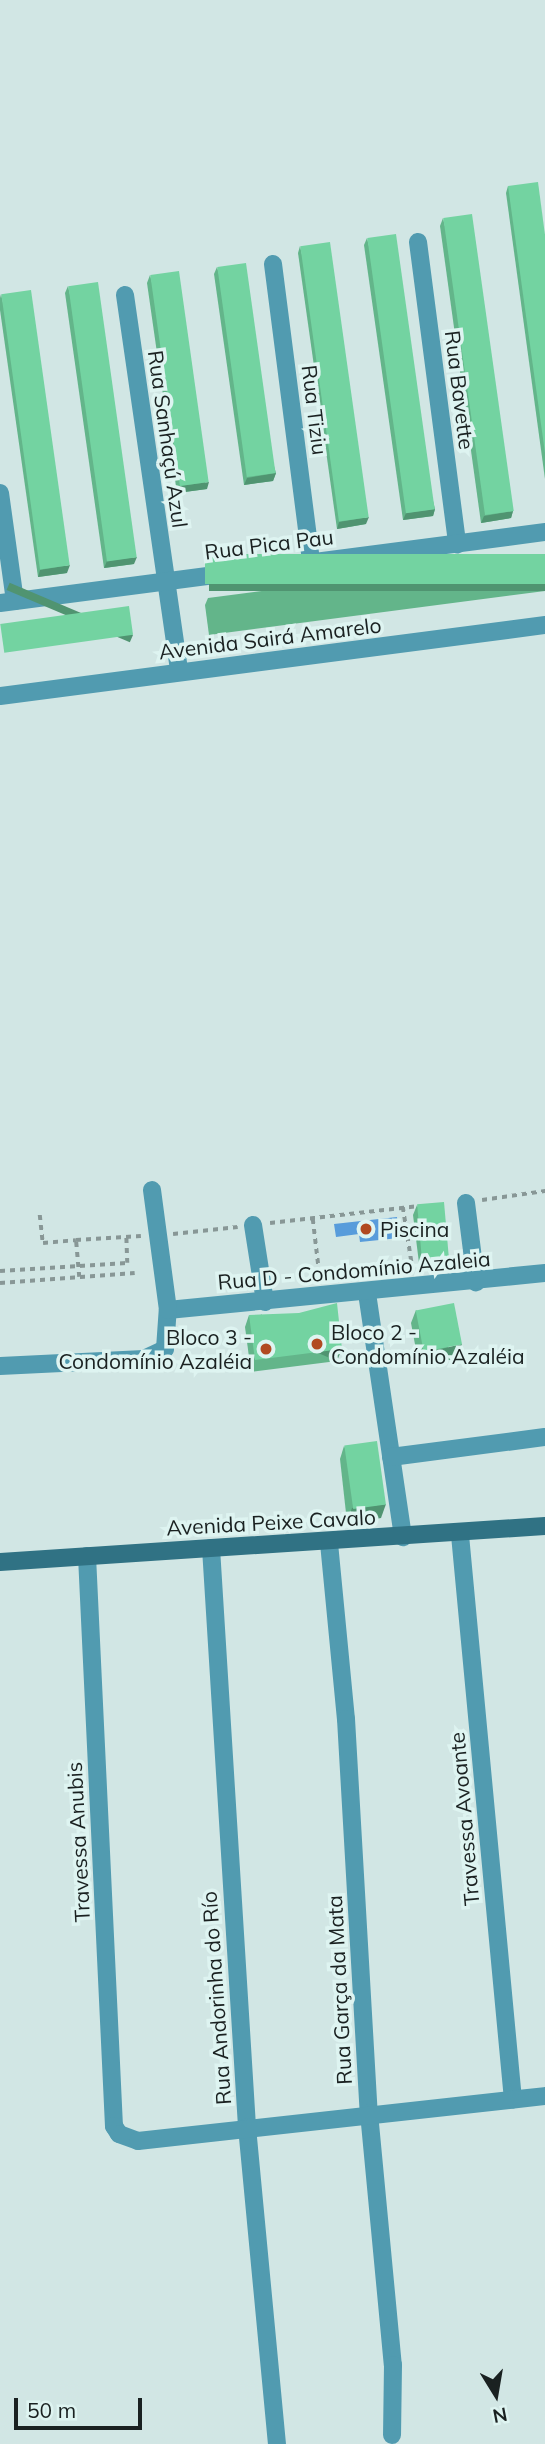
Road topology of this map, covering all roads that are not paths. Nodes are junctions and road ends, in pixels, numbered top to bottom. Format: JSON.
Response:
{"nodes":[{"id":1,"x":418,"y":242,"type":"dead end"},
{"id":2,"x":273,"y":264,"type":"dead end"},
{"id":3,"x":125,"y":295,"type":"dead end"},
{"id":4,"x":0,"y":493,"type":"edge"},
{"id":5,"x":545,"y":532,"type":"edge"},
{"id":6,"x":457,"y":544,"type":"junction"},
{"id":7,"x":311,"y":561,"type":"junction"},
{"id":8,"x":165,"y":581,"type":"junction"},
{"id":9,"x":8,"y":602,"type":"edge"},
{"id":10,"x":545,"y":625,"type":"edge"},
{"id":11,"x":179,"y":672,"type":"junction"},
{"id":12,"x":0,"y":696,"type":"edge"},
{"id":13,"x":152,"y":1190,"type":"dead end"},
{"id":14,"x":466,"y":1203,"type":"road end"},
{"id":15,"x":253,"y":1225,"type":"road end"},
{"id":16,"x":545,"y":1273,"type":"edge"},
{"id":17,"x":476,"y":1282,"type":"junction"},
{"id":18,"x":367,"y":1293,"type":"junction"},
{"id":19,"x":265,"y":1302,"type":"junction"},
{"id":20,"x":167,"y":1310,"type":"junction"},
{"id":21,"x":0,"y":1366,"type":"edge"},
{"id":22,"x":545,"y":1437,"type":"edge"},
{"id":23,"x":391,"y":1457,"type":"junction"},
{"id":24,"x":545,"y":1526,"type":"edge"},
{"id":25,"x":460,"y":1535,"type":"junction"},
{"id":26,"x":402,"y":1537,"type":"junction"},
{"id":27,"x":330,"y":1543,"type":"junction"},
{"id":28,"x":211,"y":1548,"type":"junction"},
{"id":29,"x":87,"y":1556,"type":"junction"},
{"id":30,"x":0,"y":1562,"type":"edge"},
{"id":31,"x":545,"y":2096,"type":"edge"},
{"id":32,"x":513,"y":2100,"type":"junction"},
{"id":33,"x":369,"y":2113,"type":"junction"},
{"id":34,"x":247,"y":2127,"type":"junction"},
{"id":35,"x":392,"y":2435,"type":"dead end"},
{"id":36,"x":278,"y":2444,"type":"edge"}],
"edges":[{"from":1,"to":6,"type":"street","name":"Rua Bavette"},
{"from":2,"to":7,"type":"street","name":"Rua Tiziu"},
{"from":3,"to":8,"type":"street","name":"Rua Sanhaçú Azul"},
{"from":4,"to":9,"type":"street"},
{"from":5,"to":6,"type":"street","name":"Rua Pica Pau"},
{"from":6,"to":7,"type":"street","name":"Rua Pica Pau"},
{"from":7,"to":8,"type":"street","name":"Rua Pica Pau"},
{"from":8,"to":9,"type":"street","name":"Rua Pica Pau"},
{"from":8,"to":11,"type":"street","name":"Rua Sanhaçú Azul"},
{"from":10,"to":11,"type":"street","name":"Avenida Sairá Amarelo"},
{"from":11,"to":12,"type":"street","name":"Avenida Sairá Amarelo"},
{"from":13,"to":20,"type":"street"},
{"from":14,"to":17,"type":"street"},
{"from":15,"to":19,"type":"street"},
{"from":16,"to":17,"type":"street","name":"Rua D - Condomínio Azaleia"},
{"from":17,"to":18,"type":"street","name":"Rua D - Condomínio Azaleia"},
{"from":18,"to":19,"type":"street","name":"Rua D - Condomínio Azaleia"},
{"from":18,"to":23,"type":"street"},
{"from":19,"to":20,"type":"street","name":"Rua D - Condomínio Azaleia"},
{"from":20,"to":21,"type":"street"},
{"from":22,"to":23,"type":"street"},
{"from":23,"to":26,"type":"street"},
{"from":24,"to":25,"type":"street","name":"Avenida Peixe Cavalo"},
{"from":25,"to":26,"type":"street","name":"Avenida Peixe Cavalo"},
{"from":25,"to":32,"type":"street","name":"Travessa Avoante"},
{"from":26,"to":27,"type":"street","name":"Avenida Peixe Cavalo"},
{"from":27,"to":28,"type":"street","name":"Avenida Peixe Cavalo"},
{"from":27,"to":33,"type":"street","name":"Rua Garça da Mata"},
{"from":28,"to":29,"type":"street","name":"Avenida Peixe Cavalo"},
{"from":28,"to":34,"type":"street","name":"Rua Andorinha do Río"},
{"from":29,"to":30,"type":"street","name":"Avenida Peixe Cavalo"},
{"from":29,"to":34,"type":"street","name":"Travessa Anubis"},
{"from":31,"to":32,"type":"street"},
{"from":32,"to":33,"type":"street"},
{"from":33,"to":34,"type":"street"},
{"from":33,"to":35,"type":"street","name":"Rua Garça da Mata"},
{"from":34,"to":36,"type":"street","name":"Rua Andorinha do Río"}]}
